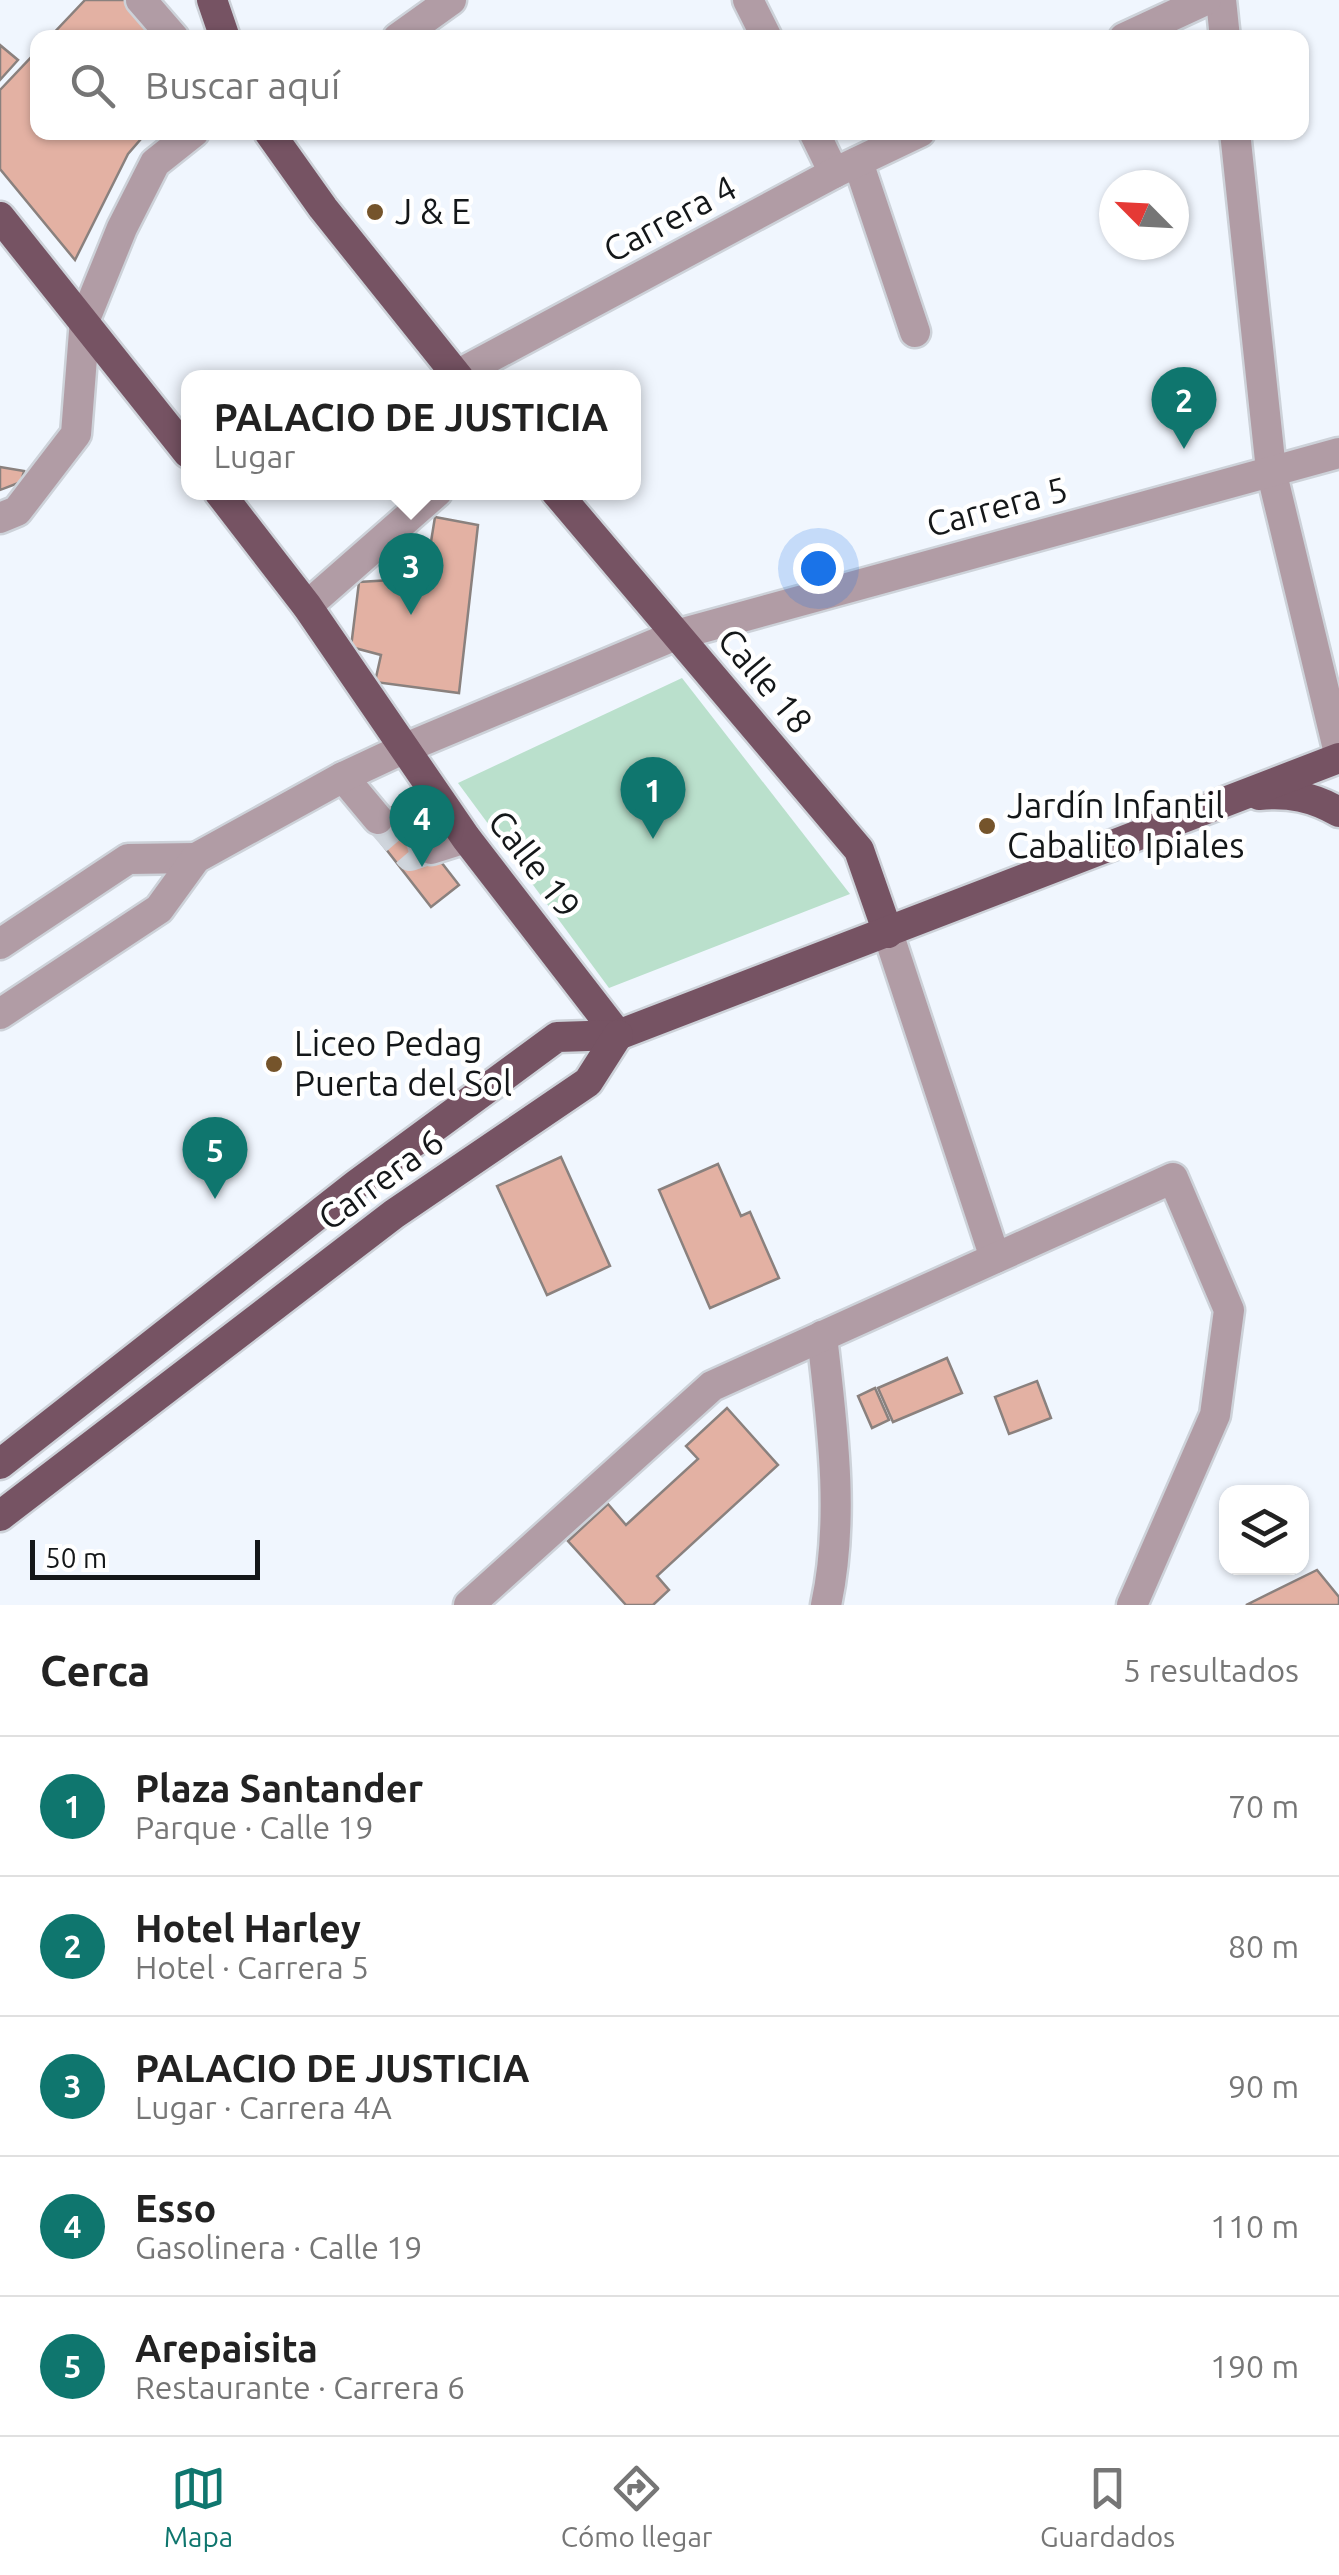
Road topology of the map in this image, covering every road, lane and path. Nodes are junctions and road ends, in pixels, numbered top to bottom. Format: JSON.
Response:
{"nodes":[{"id":1,"x":141,"y":0,"type":"edge"},
{"id":2,"x":212,"y":0,"type":"edge"},
{"id":3,"x":451,"y":0,"type":"edge"},
{"id":4,"x":748,"y":0,"type":"edge"},
{"id":5,"x":1206,"y":0,"type":"edge"},
{"id":6,"x":1221,"y":0,"type":"edge"},
{"id":7,"x":167,"y":30,"type":"edge"},
{"id":8,"x":223,"y":30,"type":"edge"},
{"id":9,"x":409,"y":30,"type":"edge"},
{"id":10,"x":762,"y":30,"type":"edge"},
{"id":11,"x":1141,"y":30,"type":"edge"},
{"id":12,"x":1224,"y":30,"type":"edge"},
{"id":13,"x":184,"y":140,"type":"edge"},
{"id":14,"x":276,"y":140,"type":"edge"},
{"id":15,"x":821,"y":140,"type":"edge"},
{"id":16,"x":904,"y":140,"type":"edge"},
{"id":17,"x":1236,"y":140,"type":"edge"},
{"id":18,"x":846,"y":168,"type":"junction"},
{"id":19,"x":0,"y":217,"type":"edge"},
{"id":20,"x":84,"y":319,"type":"junction"},
{"id":21,"x":915,"y":332,"type":"dead end"},
{"id":22,"x":453,"y":370,"type":"edge"},
{"id":23,"x":469,"y":370,"type":"edge"},
{"id":24,"x":181,"y":444,"type":"edge"},
{"id":25,"x":1339,"y":453,"type":"edge"},
{"id":26,"x":1271,"y":470,"type":"junction"},
{"id":27,"x":225,"y":500,"type":"edge"},
{"id":28,"x":428,"y":500,"type":"edge"},
{"id":29,"x":563,"y":500,"type":"edge"},
{"id":30,"x":0,"y":518,"type":"edge"},
{"id":31,"x":307,"y":606,"type":"junction"},
{"id":32,"x":676,"y":635,"type":"junction"},
{"id":33,"x":403,"y":749,"type":"junction"},
{"id":34,"x":1339,"y":756,"type":"edge"},
{"id":35,"x":343,"y":777,"type":"junction"},
{"id":36,"x":1246,"y":796,"type":"junction"},
{"id":37,"x":1339,"y":812,"type":"edge"},
{"id":38,"x":378,"y":818,"type":"tunnel mouth"},
{"id":39,"x":466,"y":838,"type":"junction"},
{"id":40,"x":431,"y":849,"type":"tunnel mouth"},
{"id":41,"x":196,"y":858,"type":"junction"},
{"id":42,"x":888,"y":933,"type":"junction"},
{"id":43,"x":0,"y":944,"type":"edge"},
{"id":44,"x":0,"y":1014,"type":"edge"},
{"id":45,"x":618,"y":1034,"type":"junction"},
{"id":46,"x":996,"y":1258,"type":"junction"},
{"id":47,"x":822,"y":1336,"type":"junction"},
{"id":48,"x":0,"y":1464,"type":"edge"},
{"id":49,"x":0,"y":1516,"type":"edge"},
{"id":50,"x":469,"y":1605,"type":"edge"},
{"id":51,"x":826,"y":1605,"type":"edge"},
{"id":52,"x":1132,"y":1605,"type":"edge"}],
"edges":[{"from":1,"to":7,"type":"street"},
{"from":2,"to":8,"type":"main road"},
{"from":3,"to":9,"type":"street"},
{"from":4,"to":10,"type":"street"},
{"from":5,"to":11,"type":"street"},
{"from":6,"to":12,"type":"street"},
{"from":13,"to":20,"type":"street"},
{"from":14,"to":22,"type":"main road"},
{"from":15,"to":18,"type":"street"},
{"from":16,"to":18,"type":"street","name":"Carrera 4"},
{"from":17,"to":26,"type":"street"},
{"from":18,"to":21,"type":"street"},
{"from":18,"to":23,"type":"street","name":"Carrera 4"},
{"from":19,"to":20,"type":"main road"},
{"from":20,"to":24,"type":"main road"},
{"from":20,"to":30,"type":"street"},
{"from":25,"to":26,"type":"street","name":"Carrera 5"},
{"from":26,"to":32,"type":"street","name":"Carrera 5"},
{"from":26,"to":34,"type":"street"},
{"from":27,"to":31,"type":"main road","name":"Calle 19"},
{"from":28,"to":31,"type":"street"},
{"from":29,"to":32,"type":"main road","name":"Calle 18"},
{"from":31,"to":33,"type":"main road","name":"Calle 19"},
{"from":32,"to":33,"type":"street","name":"Carrera 5"},
{"from":32,"to":42,"type":"main road","name":"Calle 18"},
{"from":33,"to":35,"type":"street"},
{"from":33,"to":39,"type":"main road","name":"Calle 19"},
{"from":34,"to":36,"type":"main road"},
{"from":35,"to":38,"type":"street"},
{"from":35,"to":41,"type":"street"},
{"from":36,"to":37,"type":"main road"},
{"from":36,"to":42,"type":"main road"},
{"from":39,"to":40,"type":"street"},
{"from":39,"to":45,"type":"main road","name":"Calle 19"},
{"from":41,"to":43,"type":"street"},
{"from":41,"to":44,"type":"street"},
{"from":42,"to":45,"type":"main road"},
{"from":42,"to":46,"type":"street"},
{"from":45,"to":48,"type":"main road","name":"Carrera 6"},
{"from":45,"to":49,"type":"main road","name":"Carrera 6"},
{"from":46,"to":47,"type":"street"},
{"from":46,"to":52,"type":"street"},
{"from":47,"to":50,"type":"street"},
{"from":47,"to":51,"type":"street"}]}
